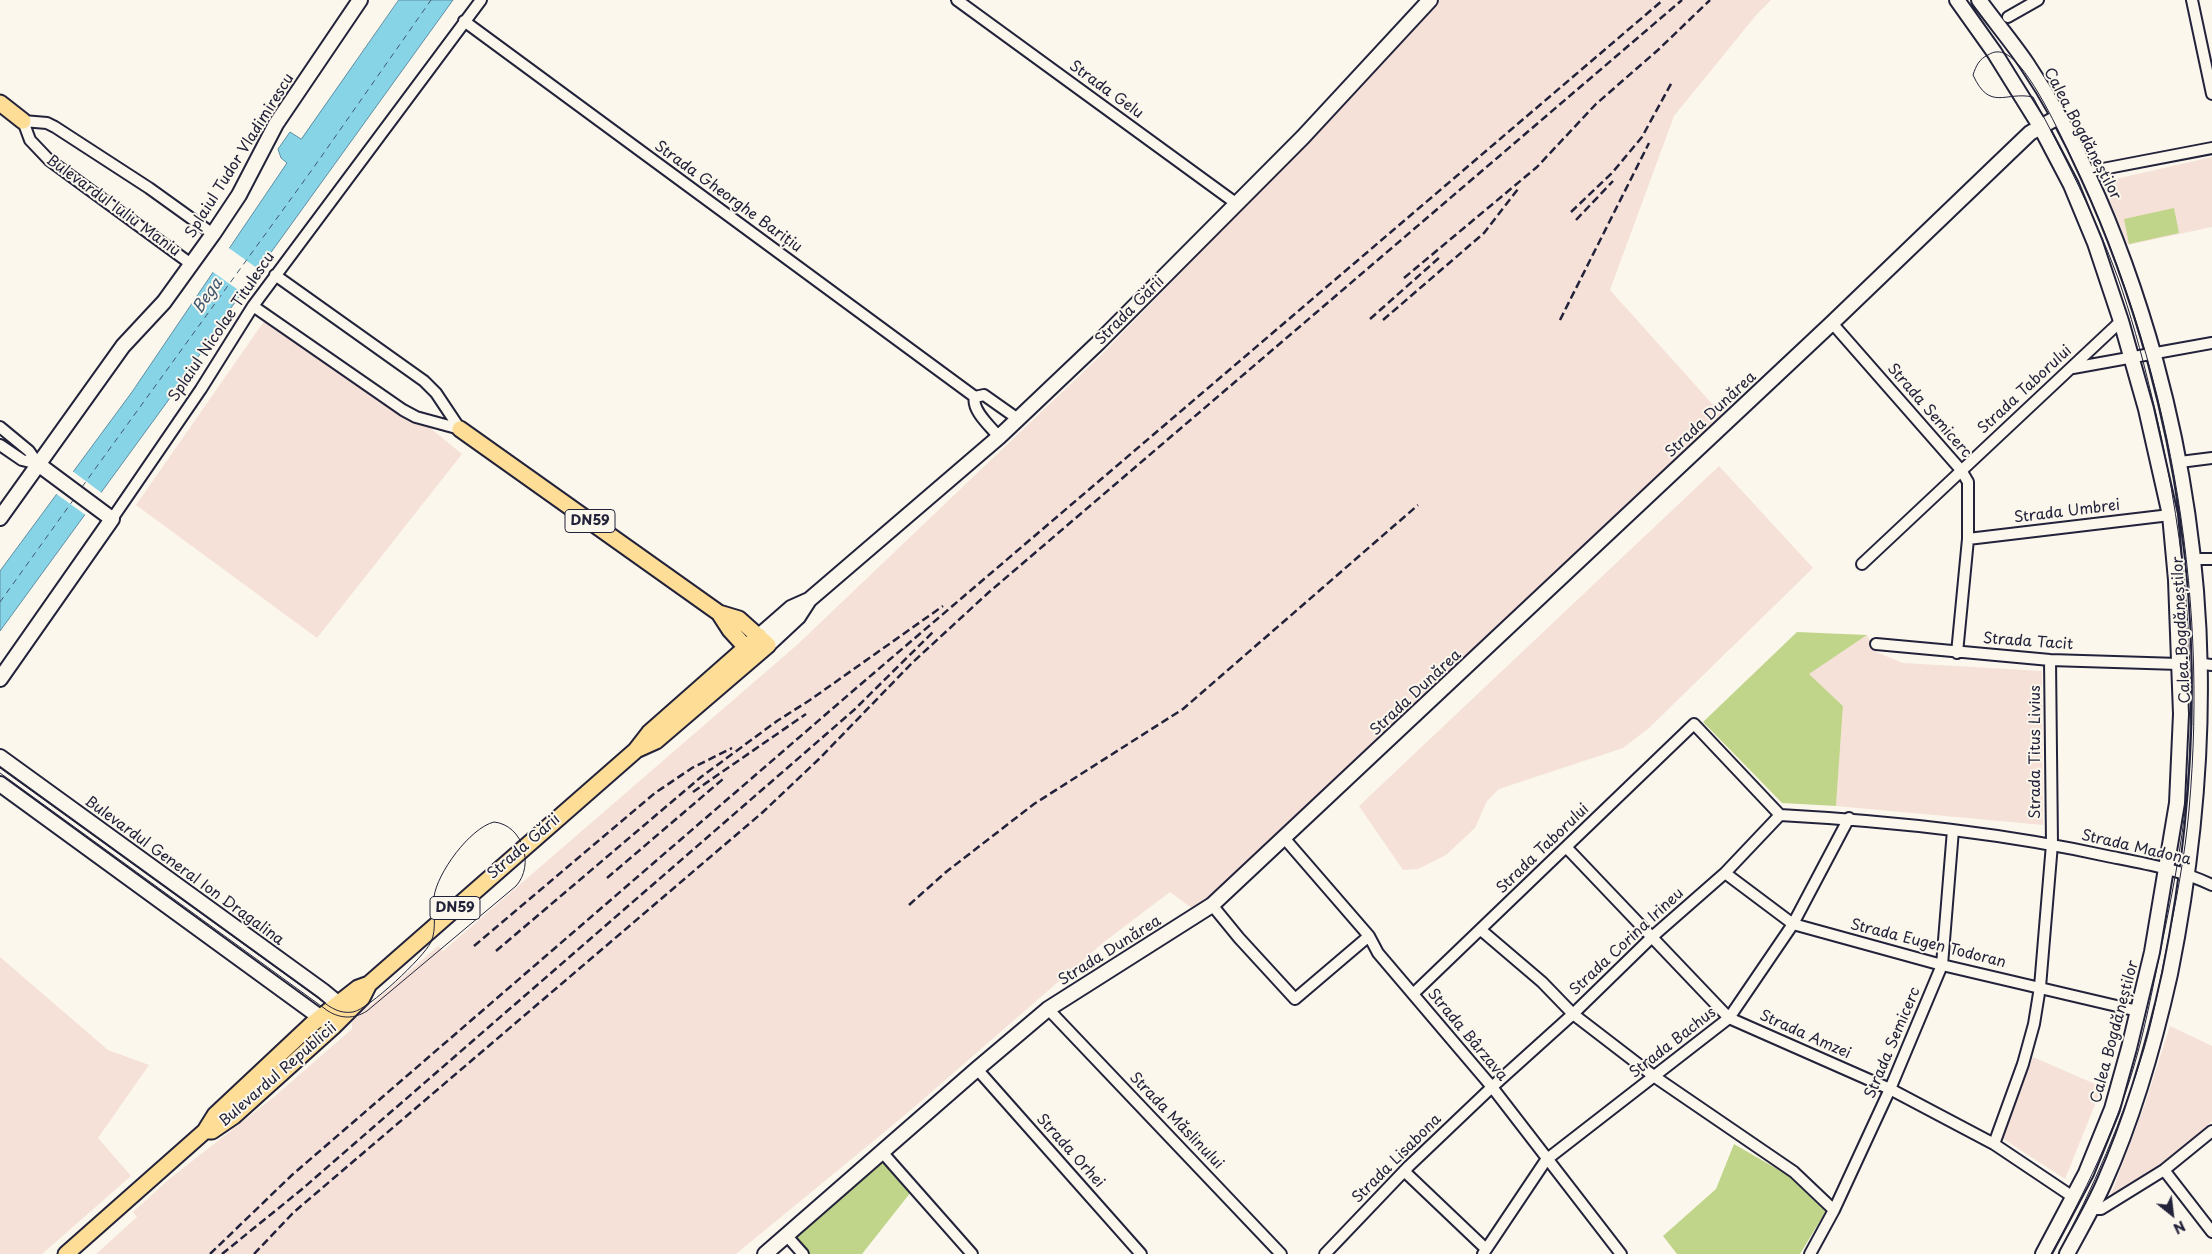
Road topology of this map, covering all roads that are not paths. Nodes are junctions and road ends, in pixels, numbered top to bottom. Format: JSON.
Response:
{"nodes":[{"id":1,"x":360,"y":0,"type":"edge"},
{"id":2,"x":481,"y":0,"type":"edge"},
{"id":3,"x":957,"y":0,"type":"edge"},
{"id":4,"x":1957,"y":0,"type":"edge"},
{"id":5,"x":1979,"y":0,"type":"edge"},
{"id":6,"x":2038,"y":0,"type":"edge"},
{"id":7,"x":2192,"y":0,"type":"edge"},
{"id":8,"x":1423,"y":2,"type":"edge"},
{"id":9,"x":464,"y":21,"type":"junction"},
{"id":10,"x":2002,"y":21,"type":"junction"},
{"id":11,"x":2212,"y":94,"type":"edge"},
{"id":12,"x":3,"y":106,"type":"edge"},
{"id":13,"x":2058,"y":117,"type":"junction"},
{"id":14,"x":23,"y":121,"type":"junction"},
{"id":15,"x":2040,"y":126,"type":"junction"},
{"id":16,"x":2212,"y":148,"type":"edge"},
{"id":17,"x":2087,"y":172,"type":"junction"},
{"id":18,"x":1237,"y":204,"type":"junction"},
{"id":19,"x":213,"y":234,"type":"junction"},
{"id":20,"x":192,"y":264,"type":"junction"},
{"id":21,"x":275,"y":275,"type":"junction"},
{"id":22,"x":253,"y":306,"type":"junction"},
{"id":23,"x":2121,"y":321,"type":"junction"},
{"id":24,"x":1832,"y":324,"type":"junction"},
{"id":25,"x":2212,"y":343,"type":"edge"},
{"id":26,"x":2153,"y":354,"type":"junction"},
{"id":27,"x":2132,"y":357,"type":"junction"},
{"id":28,"x":2073,"y":368,"type":"junction"},
{"id":29,"x":975,"y":397,"type":"junction"},
{"id":30,"x":1018,"y":419,"type":"junction"},
{"id":31,"x":0,"y":427,"type":"edge"},
{"id":32,"x":460,"y":429,"type":"junction"},
{"id":33,"x":999,"y":437,"type":"junction"},
{"id":34,"x":0,"y":445,"type":"edge"},
{"id":35,"x":2212,"y":458,"type":"edge"},
{"id":36,"x":2180,"y":462,"type":"junction"},
{"id":37,"x":43,"y":468,"type":"junction"},
{"id":38,"x":1961,"y":470,"type":"junction"},
{"id":39,"x":108,"y":515,"type":"junction"},
{"id":40,"x":2170,"y":515,"type":"junction"},
{"id":41,"x":0,"y":518,"type":"edge"},
{"id":42,"x":1968,"y":540,"type":"junction"},
{"id":43,"x":2195,"y":559,"type":"junction"},
{"id":44,"x":2212,"y":559,"type":"edge"},
{"id":45,"x":1862,"y":564,"type":"dead end"},
{"id":46,"x":719,"y":613,"type":"junction"},
{"id":47,"x":763,"y":641,"type":"junction"},
{"id":48,"x":1876,"y":644,"type":"dead end"},
{"id":49,"x":751,"y":652,"type":"junction"},
{"id":50,"x":1957,"y":652,"type":"junction"},
{"id":51,"x":2050,"y":660,"type":"junction"},
{"id":52,"x":2179,"y":664,"type":"junction"},
{"id":53,"x":2208,"y":665,"type":"edge"},
{"id":54,"x":0,"y":679,"type":"edge"},
{"id":55,"x":0,"y":757,"type":"edge"},
{"id":56,"x":0,"y":784,"type":"edge"},
{"id":57,"x":1780,"y":815,"type":"junction"},
{"id":58,"x":1849,"y":818,"type":"junction"},
{"id":59,"x":1953,"y":830,"type":"junction"},
{"id":60,"x":1285,"y":839,"type":"junction"},
{"id":61,"x":2052,"y":844,"type":"junction"},
{"id":62,"x":1566,"y":847,"type":"junction"},
{"id":63,"x":2167,"y":869,"type":"junction"},
{"id":64,"x":1724,"y":873,"type":"junction"},
{"id":65,"x":2190,"y":874,"type":"junction"},
{"id":66,"x":2212,"y":885,"type":"edge"},
{"id":67,"x":1212,"y":905,"type":"junction"},
{"id":68,"x":1793,"y":924,"type":"junction"},
{"id":69,"x":1481,"y":930,"type":"junction"},
{"id":70,"x":1369,"y":936,"type":"junction"},
{"id":71,"x":1652,"y":937,"type":"junction"},
{"id":72,"x":1942,"y":965,"type":"junction"},
{"id":73,"x":2040,"y":987,"type":"junction"},
{"id":74,"x":1413,"y":994,"type":"junction"},
{"id":75,"x":343,"y":1008,"type":"junction"},
{"id":76,"x":1048,"y":1009,"type":"junction"},
{"id":77,"x":2138,"y":1011,"type":"junction"},
{"id":78,"x":1573,"y":1014,"type":"junction"},
{"id":79,"x":320,"y":1017,"type":"junction"},
{"id":80,"x":1729,"y":1018,"type":"junction"},
{"id":81,"x":333,"y":1027,"type":"junction"},
{"id":82,"x":977,"y":1069,"type":"junction"},
{"id":83,"x":1655,"y":1077,"type":"junction"},
{"id":84,"x":1492,"y":1087,"type":"junction"},
{"id":85,"x":1890,"y":1089,"type":"junction"},
{"id":86,"x":230,"y":1111,"type":"junction"},
{"id":87,"x":2212,"y":1132,"type":"edge"},
{"id":88,"x":1994,"y":1144,"type":"junction"},
{"id":89,"x":882,"y":1152,"type":"junction"},
{"id":90,"x":1546,"y":1160,"type":"junction"},
{"id":91,"x":2164,"y":1170,"type":"junction"},
{"id":92,"x":1404,"y":1171,"type":"junction"},
{"id":93,"x":2073,"y":1197,"type":"junction"},
{"id":94,"x":2092,"y":1209,"type":"junction"},
{"id":95,"x":1834,"y":1210,"type":"junction"},
{"id":96,"x":2212,"y":1232,"type":"edge"},
{"id":97,"x":786,"y":1235,"type":"junction"},
{"id":98,"x":1484,"y":1252,"type":"edge"},
{"id":99,"x":66,"y":1254,"type":"edge"},
{"id":100,"x":765,"y":1254,"type":"edge"},
{"id":101,"x":803,"y":1254,"type":"edge"},
{"id":102,"x":972,"y":1254,"type":"edge"},
{"id":103,"x":1141,"y":1254,"type":"edge"},
{"id":104,"x":1282,"y":1254,"type":"edge"},
{"id":105,"x":1325,"y":1254,"type":"edge"},
{"id":106,"x":1621,"y":1254,"type":"edge"},
{"id":107,"x":1810,"y":1254,"type":"edge"},
{"id":108,"x":2044,"y":1254,"type":"edge"},
{"id":109,"x":2067,"y":1254,"type":"edge"}],
"edges":[{"from":1,"to":19,"type":"main road","name":"Splaiul Tudor Vladimirescu"},
{"from":2,"to":9,"type":"street","name":"Splaiul Nicolae Titulescu"},
{"from":3,"to":18,"type":"street","name":"Strada Gelu"},
{"from":4,"to":15,"type":"main road","name":"Calea Bogdăneștilor"},
{"from":5,"to":10,"type":"main road","name":"Calea Bogdăneștilor"},
{"from":6,"to":10,"type":"street"},
{"from":7,"to":11,"type":"street"},
{"from":8,"to":18,"type":"main road","name":"Strada Gării"},
{"from":9,"to":21,"type":"street","name":"Splaiul Nicolae Titulescu"},
{"from":9,"to":29,"type":"street","name":"Strada Gheorghe Barițiu"},
{"from":10,"to":13,"type":"main road","name":"Calea Bogdăneștilor"},
{"from":12,"to":14,"type":"main road","name":"Bulevardul Iuliu Maniu"},
{"from":13,"to":15,"type":"main road","name":"Strada Dunărea"},
{"from":13,"to":17,"type":"main road","name":"Calea Bogdăneștilor"},
{"from":14,"to":19,"type":"street","name":"Bulevardul Iuliu Maniu"},
{"from":14,"to":20,"type":"street","name":"Bulevardul Iuliu Maniu"},
{"from":15,"to":23,"type":"main road","name":"Calea Bogdăneștilor"},
{"from":15,"to":24,"type":"main road","name":"Strada Dunărea"},
{"from":16,"to":17,"type":"street"},
{"from":17,"to":26,"type":"main road","name":"Calea Bogdăneștilor"},
{"from":18,"to":30,"type":"main road","name":"Strada Gării"},
{"from":19,"to":20,"type":"main road","name":"Splaiul Tudor Vladimirescu"},
{"from":20,"to":37,"type":"main road","name":"Splaiul Tudor Vladimirescu"},
{"from":21,"to":22,"type":"street","name":"Splaiul Nicolae Titulescu"},
{"from":21,"to":32,"type":"street"},
{"from":22,"to":32,"type":"street"},
{"from":22,"to":39,"type":"street","name":"Splaiul Nicolae Titulescu"},
{"from":23,"to":27,"type":"main road","name":"Calea Bogdăneștilor"},
{"from":23,"to":28,"type":"street","name":"Strada Taborului"},
{"from":24,"to":38,"type":"street","name":"Strada Semicerc"},
{"from":24,"to":60,"type":"main road","name":"Strada Dunărea"},
{"from":25,"to":26,"type":"street"},
{"from":26,"to":27,"type":"street"},
{"from":26,"to":36,"type":"main road","name":"Calea Bogdăneștilor"},
{"from":27,"to":28,"type":"street"},
{"from":27,"to":40,"type":"main road","name":"Calea Bogdăneștilor"},
{"from":28,"to":38,"type":"street","name":"Strada Taborului"},
{"from":29,"to":30,"type":"street","name":"Strada Gheorghe Barițiu"},
{"from":29,"to":33,"type":"street"},
{"from":30,"to":33,"type":"main road","name":"Strada Gării"},
{"from":31,"to":37,"type":"street"},
{"from":32,"to":46,"type":"main road","number":"DN59"},
{"from":33,"to":47,"type":"main road","name":"Strada Gării"},
{"from":34,"to":37,"type":"street"},
{"from":35,"to":36,"type":"street"},
{"from":36,"to":43,"type":"main road","name":"Calea Bogdăneștilor"},
{"from":37,"to":39,"type":"main road"},
{"from":37,"to":41,"type":"main road","name":"Splaiul Tudor Vladimirescu"},
{"from":38,"to":42,"type":"street","name":"Strada Semicerc"},
{"from":38,"to":45,"type":"street","name":"Strada Taborului"},
{"from":39,"to":54,"type":"main road","name":"Splaiul Nicolae Titulescu"},
{"from":40,"to":42,"type":"street","name":"Strada Umbrei"},
{"from":40,"to":52,"type":"main road","name":"Calea Bogdăneștilor"},
{"from":42,"to":50,"type":"street","name":"Strada Semicerc"},
{"from":43,"to":44,"type":"street"},
{"from":43,"to":53,"type":"main road","name":"Calea Bogdăneștilor"},
{"from":46,"to":47,"type":"main road","number":"DN59"},
{"from":46,"to":49,"type":"main road","number":"DN59"},
{"from":47,"to":49,"type":"main road","name":"Strada Gării","number":"DN59"},
{"from":48,"to":50,"type":"street","name":"Strada Tacit"},
{"from":49,"to":75,"type":"main road","name":"Strada Gării","number":"DN59"},
{"from":50,"to":51,"type":"street","name":"Strada Tacit"},
{"from":51,"to":52,"type":"street","name":"Strada Tacit"},
{"from":51,"to":61,"type":"street","name":"Strada Titus Livius"},
{"from":52,"to":63,"type":"main road","name":"Calea Bogdăneștilor"},
{"from":53,"to":65,"type":"main road","name":"Calea Bogdăneștilor"},
{"from":55,"to":75,"type":"main road","name":"Bulevardul General Ion Dragalina"},
{"from":56,"to":79,"type":"main road"},
{"from":57,"to":58,"type":"street","name":"Strada Madona"},
{"from":57,"to":62,"type":"street","name":"Strada Taborului"},
{"from":57,"to":64,"type":"street","name":"Strada Corina Irineu"},
{"from":58,"to":59,"type":"street","name":"Strada Madona"},
{"from":58,"to":68,"type":"street","name":"Strada Bachus"},
{"from":59,"to":61,"type":"street","name":"Strada Madona"},
{"from":59,"to":72,"type":"street","name":"Strada Semicerc"},
{"from":60,"to":67,"type":"main road","name":"Strada Dunărea"},
{"from":60,"to":70,"type":"street","name":"Strada Bârzava"},
{"from":61,"to":63,"type":"street","name":"Strada Madona"},
{"from":61,"to":73,"type":"street","name":"Strada Titus Livius"},
{"from":62,"to":69,"type":"street","name":"Strada Taborului"},
{"from":62,"to":71,"type":"street","name":"Strada Amzei"},
{"from":63,"to":65,"type":"street","name":"Strada Madona"},
{"from":63,"to":77,"type":"main road","name":"Calea Bogdăneștilor"},
{"from":64,"to":68,"type":"street","name":"Strada Eugen Todoran"},
{"from":64,"to":71,"type":"street","name":"Strada Corina Irineu"},
{"from":65,"to":66,"type":"street","name":"Strada Madona"},
{"from":65,"to":94,"type":"main road","name":"Calea Bogdăneștilor"},
{"from":67,"to":70,"type":"street"},
{"from":67,"to":76,"type":"main road","name":"Strada Dunărea"},
{"from":68,"to":72,"type":"street","name":"Strada Eugen Todoran"},
{"from":68,"to":80,"type":"street","name":"Strada Bachus"},
{"from":69,"to":74,"type":"street","name":"Strada Taborului"},
{"from":69,"to":78,"type":"street"},
{"from":70,"to":74,"type":"street","name":"Strada Bârzava"},
{"from":71,"to":78,"type":"street","name":"Strada Corina Irineu"},
{"from":71,"to":80,"type":"street","name":"Strada Amzei"},
{"from":72,"to":73,"type":"street","name":"Strada Eugen Todoran"},
{"from":72,"to":85,"type":"street","name":"Strada Semicerc"},
{"from":73,"to":77,"type":"street","name":"Strada Eugen Todoran"},
{"from":73,"to":88,"type":"street","name":"Strada Titus Livius"},
{"from":74,"to":84,"type":"street","name":"Strada Bârzava"},
{"from":75,"to":79,"type":"main road","name":"Bulevardul Republicii","number":"DN59"},
{"from":75,"to":81,"type":"main road","name":"Bulevardul Republicii","number":"DN59"},
{"from":76,"to":82,"type":"main road","name":"Strada Dunărea"},
{"from":76,"to":104,"type":"street","name":"Strada Măslinului"},
{"from":77,"to":93,"type":"main road","name":"Calea Bogdăneștilor"},
{"from":78,"to":83,"type":"street"},
{"from":78,"to":84,"type":"street","name":"Strada Corina Irineu"},
{"from":79,"to":81,"type":"main road"},
{"from":79,"to":86,"type":"main road","name":"Bulevardul Republicii","number":"DN59"},
{"from":80,"to":83,"type":"street","name":"Strada Bachus"},
{"from":80,"to":85,"type":"street","name":"Strada Amzei"},
{"from":81,"to":86,"type":"main road","name":"Bulevardul Republicii","number":"DN59"},
{"from":82,"to":89,"type":"main road","name":"Strada Dunărea"},
{"from":82,"to":103,"type":"street","name":"Strada Orhei"},
{"from":83,"to":90,"type":"street","name":"Strada Bachus"},
{"from":83,"to":95,"type":"street"},
{"from":84,"to":90,"type":"street","name":"Strada Bârzava"},
{"from":84,"to":92,"type":"street","name":"Strada Lisabona"},
{"from":85,"to":88,"type":"street","name":"Strada Amzei"},
{"from":85,"to":95,"type":"street","name":"Strada Semicerc"},
{"from":86,"to":99,"type":"main road","name":"Bulevardul Republicii","number":"DN59"},
{"from":87,"to":91,"type":"street"},
{"from":88,"to":93,"type":"street","name":"Strada Amzei"},
{"from":89,"to":97,"type":"main road","name":"Strada Dunărea"},
{"from":89,"to":102,"type":"street"},
{"from":90,"to":98,"type":"street","name":"Strada Bachus"},
{"from":90,"to":106,"type":"street","name":"Strada Bârzava"},
{"from":91,"to":94,"type":"street"},
{"from":91,"to":96,"type":"street"},
{"from":92,"to":98,"type":"street"},
{"from":92,"to":105,"type":"street","name":"Strada Lisabona"},
{"from":93,"to":108,"type":"main road","name":"Calea Bogdăneștilor"},
{"from":94,"to":109,"type":"main road","name":"Calea Bogdăneștilor"},
{"from":95,"to":107,"type":"street","name":"Strada Semicerc"},
{"from":97,"to":100,"type":"main road","name":"Strada Dunărea"},
{"from":97,"to":101,"type":"street"}]}
